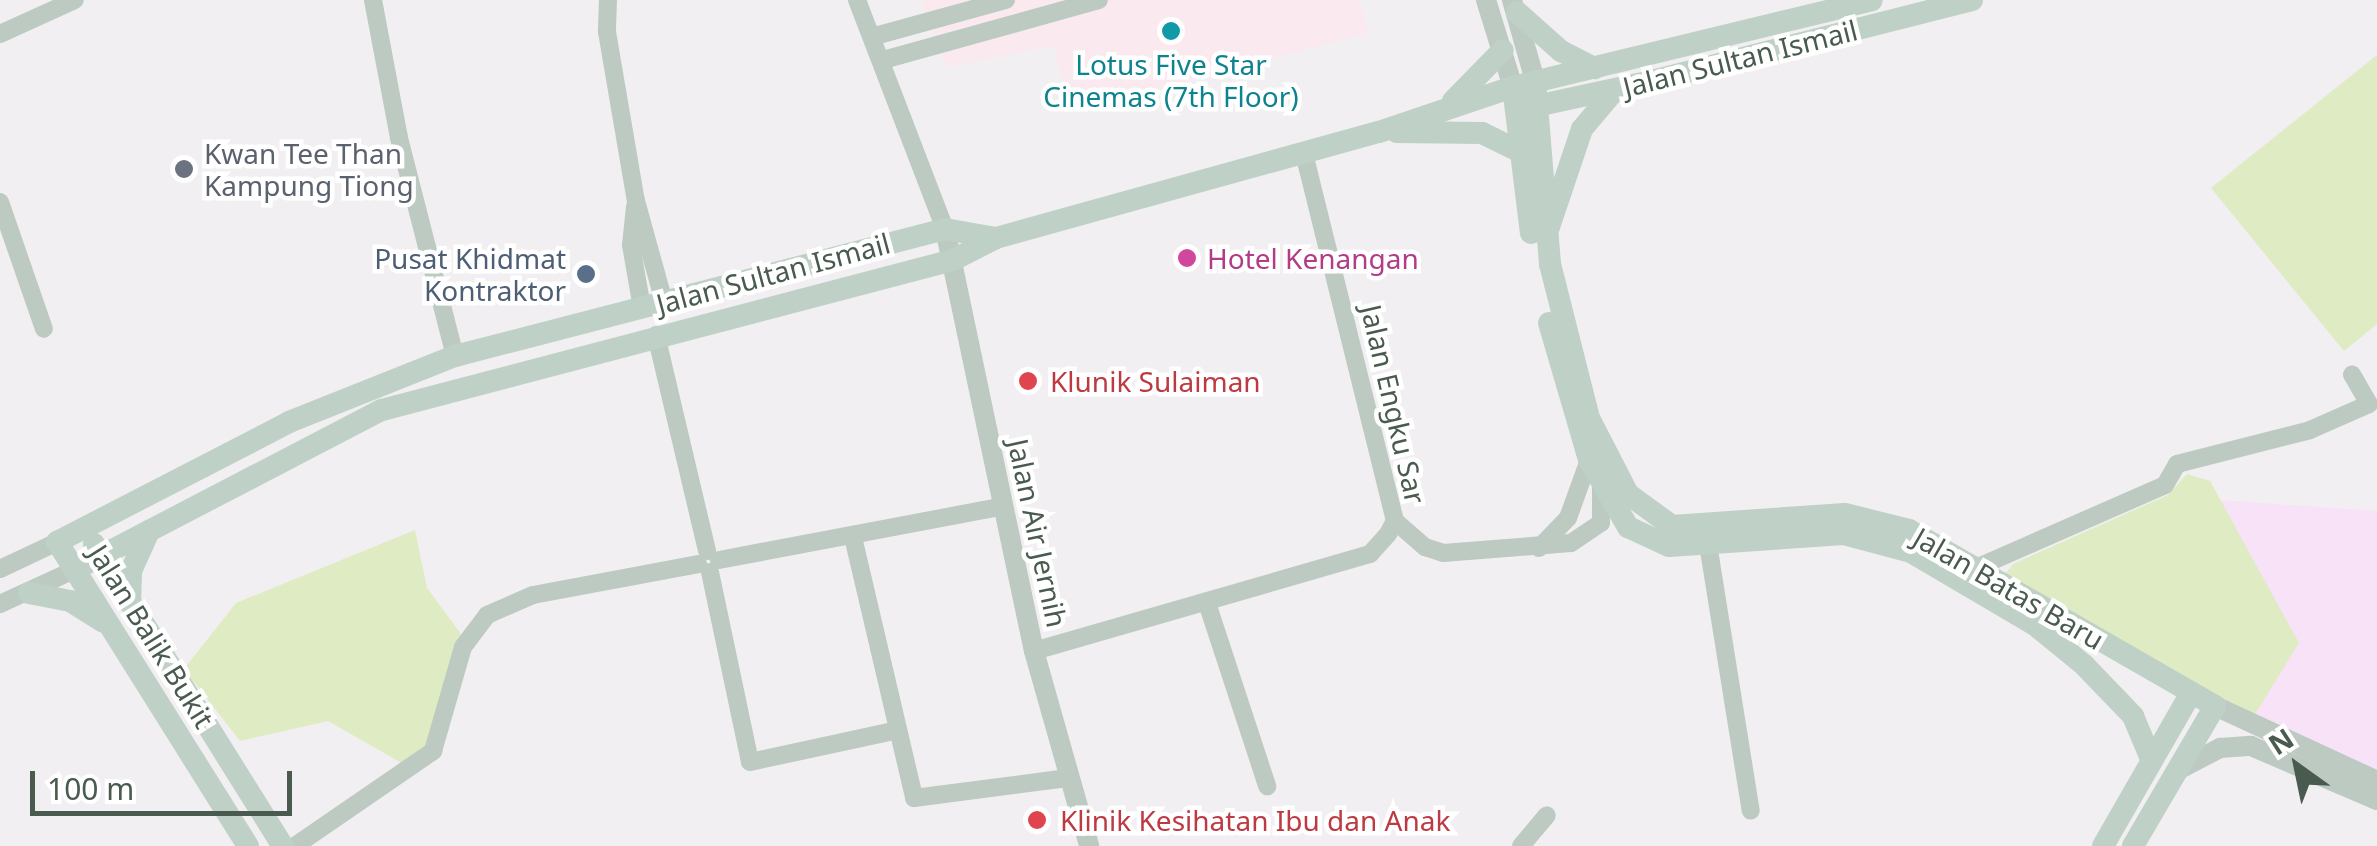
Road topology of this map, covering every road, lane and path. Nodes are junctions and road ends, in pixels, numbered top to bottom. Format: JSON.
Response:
{"nodes":[{"id":1,"x":75,"y":0,"type":"edge"},
{"id":2,"x":373,"y":0,"type":"edge"},
{"id":3,"x":596,"y":0,"type":"edge"},
{"id":4,"x":608,"y":0,"type":"edge"},
{"id":5,"x":858,"y":0,"type":"edge"},
{"id":6,"x":1006,"y":0,"type":"edge"},
{"id":7,"x":1099,"y":0,"type":"edge"},
{"id":8,"x":1486,"y":0,"type":"edge"},
{"id":9,"x":1872,"y":0,"type":"edge"},
{"id":10,"x":1972,"y":0,"type":"edge"},
{"id":11,"x":1514,"y":6,"type":"edge"},
{"id":12,"x":607,"y":32,"type":"junction"},
{"id":13,"x":0,"y":34,"type":"edge"},
{"id":14,"x":875,"y":36,"type":"junction"},
{"id":15,"x":1503,"y":50,"type":"junction"},
{"id":16,"x":883,"y":60,"type":"junction"},
{"id":17,"x":1595,"y":68,"type":"junction"},
{"id":18,"x":1524,"y":84,"type":"junction"},
{"id":19,"x":1616,"y":89,"type":"junction"},
{"id":20,"x":1446,"y":106,"type":"junction"},
{"id":21,"x":1536,"y":106,"type":"junction"},
{"id":22,"x":1379,"y":132,"type":"junction"},
{"id":23,"x":1520,"y":147,"type":"junction"},
{"id":24,"x":1304,"y":153,"type":"junction"},
{"id":25,"x":1539,"y":166,"type":"junction"},
{"id":26,"x":0,"y":202,"type":"edge"},
{"id":27,"x":946,"y":229,"type":"junction"},
{"id":28,"x":1547,"y":235,"type":"junction"},
{"id":29,"x":996,"y":238,"type":"junction"},
{"id":30,"x":953,"y":260,"type":"junction"},
{"id":31,"x":653,"y":305,"type":"junction"},
{"id":32,"x":44,"y":330,"type":"dead end"},
{"id":33,"x":656,"y":334,"type":"junction"},
{"id":34,"x":455,"y":356,"type":"junction"},
{"id":35,"x":2352,"y":374,"type":"dead end"},
{"id":36,"x":1589,"y":460,"type":"junction"},
{"id":37,"x":1601,"y":484,"type":"junction"},
{"id":38,"x":1004,"y":506,"type":"junction"},
{"id":39,"x":1395,"y":520,"type":"junction"},
{"id":40,"x":85,"y":528,"type":"junction"},
{"id":41,"x":152,"y":528,"type":"junction"},
{"id":42,"x":853,"y":536,"type":"junction"},
{"id":43,"x":58,"y":542,"type":"junction"},
{"id":44,"x":1708,"y":544,"type":"junction"},
{"id":45,"x":1538,"y":548,"type":"junction"},
{"id":46,"x":101,"y":555,"type":"junction"},
{"id":47,"x":708,"y":562,"type":"junction"},
{"id":48,"x":1976,"y":568,"type":"junction"},
{"id":49,"x":0,"y":569,"type":"edge"},
{"id":50,"x":74,"y":570,"type":"junction"},
{"id":51,"x":29,"y":593,"type":"junction"},
{"id":52,"x":130,"y":603,"type":"junction"},
{"id":53,"x":1207,"y":603,"type":"junction"},
{"id":54,"x":0,"y":604,"type":"edge"},
{"id":55,"x":110,"y":626,"type":"junction"},
{"id":56,"x":1034,"y":651,"type":"junction"},
{"id":57,"x":2191,"y":692,"type":"junction"},
{"id":58,"x":2216,"y":706,"type":"junction"},
{"id":59,"x":898,"y":730,"type":"junction"},
{"id":60,"x":2152,"y":759,"type":"junction"},
{"id":61,"x":2173,"y":773,"type":"junction"},
{"id":62,"x":1068,"y":778,"type":"junction"},
{"id":63,"x":2377,"y":781,"type":"edge"},
{"id":64,"x":1268,"y":786,"type":"dead end"},
{"id":65,"x":2377,"y":800,"type":"edge"},
{"id":66,"x":1751,"y":811,"type":"dead end"},
{"id":67,"x":1547,"y":815,"type":"dead end"},
{"id":68,"x":248,"y":846,"type":"edge"},
{"id":69,"x":283,"y":846,"type":"edge"},
{"id":70,"x":295,"y":846,"type":"edge"},
{"id":71,"x":1089,"y":846,"type":"edge"},
{"id":72,"x":1521,"y":846,"type":"edge"},
{"id":73,"x":2103,"y":846,"type":"edge"},
{"id":74,"x":2133,"y":846,"type":"edge"}],
"edges":[{"from":1,"to":13,"type":"street"},
{"from":2,"to":34,"type":"street"},
{"from":3,"to":12,"type":"street"},
{"from":4,"to":12,"type":"street"},
{"from":5,"to":14,"type":"street"},
{"from":6,"to":14,"type":"street"},
{"from":7,"to":16,"type":"street"},
{"from":8,"to":15,"type":"street"},
{"from":9,"to":17,"type":"main road","name":"Jalan Sultan Ismail"},
{"from":10,"to":19,"type":"main road","name":"Jalan Sultan Ismail"},
{"from":11,"to":17,"type":"main road"},
{"from":11,"to":18,"type":"street"},
{"from":12,"to":31,"type":"street"},
{"from":14,"to":16,"type":"street"},
{"from":15,"to":18,"type":"street"},
{"from":15,"to":20,"type":"main road"},
{"from":16,"to":27,"type":"street"},
{"from":17,"to":18,"type":"main road","name":"Jalan Sultan Ismail"},
{"from":18,"to":20,"type":"main road","name":"Jalan Sultan Ismail"},
{"from":18,"to":21,"type":"main road","name":"Jalan Batas Baru"},
{"from":18,"to":23,"type":"main road","name":"Jalan Batas Baru"},
{"from":19,"to":21,"type":"main road","name":"Jalan Sultan Ismail"},
{"from":19,"to":28,"type":"main road"},
{"from":20,"to":22,"type":"main road","name":"Jalan Sultan Ismail"},
{"from":21,"to":25,"type":"main road","name":"Jalan Batas Baru"},
{"from":22,"to":23,"type":"main road"},
{"from":22,"to":24,"type":"main road","name":"Jalan Sultan Ismail"},
{"from":23,"to":25,"type":"main road"},
{"from":23,"to":36,"type":"main road","name":"Jalan Batas Baru"},
{"from":24,"to":29,"type":"main road","name":"Jalan Sultan Ismail"},
{"from":24,"to":39,"type":"street","name":"Jalan Engku Sar"},
{"from":25,"to":28,"type":"main road","name":"Jalan Batas Baru"},
{"from":26,"to":32,"type":"street"},
{"from":27,"to":29,"type":"main road","name":"Jalan Sultan Ismail"},
{"from":27,"to":30,"type":"street","name":"Jalan Air Jernih"},
{"from":27,"to":31,"type":"main road","name":"Jalan Sultan Ismail"},
{"from":28,"to":48,"type":"main road","name":"Jalan Batas Baru"},
{"from":29,"to":30,"type":"main road","name":"Jalan Sultan Ismail"},
{"from":30,"to":33,"type":"main road","name":"Jalan Sultan Ismail"},
{"from":30,"to":38,"type":"street","name":"Jalan Air Jernih"},
{"from":31,"to":34,"type":"main road","name":"Jalan Sultan Ismail"},
{"from":33,"to":41,"type":"main road","name":"Jalan Sultan Ismail"},
{"from":33,"to":47,"type":"street"},
{"from":34,"to":40,"type":"main road","name":"Jalan Sultan Ismail"},
{"from":35,"to":48,"type":"street"},
{"from":36,"to":37,"type":"main road","name":"Jalan Batas Baru"},
{"from":36,"to":45,"type":"street"},
{"from":37,"to":44,"type":"main road","name":"Jalan Batas Baru"},
{"from":37,"to":45,"type":"street"},
{"from":38,"to":42,"type":"street"},
{"from":38,"to":56,"type":"street","name":"Jalan Air Jernih"},
{"from":39,"to":45,"type":"street"},
{"from":39,"to":53,"type":"street","name":"Jalan Engku Sar"},
{"from":40,"to":43,"type":"main road","name":"Jalan Sultan Ismail"},
{"from":40,"to":46,"type":"main road","name":"Jalan Balik Bukit"},
{"from":41,"to":46,"type":"main road","name":"Jalan Sultan Ismail"},
{"from":41,"to":52,"type":"main road"},
{"from":42,"to":47,"type":"street"},
{"from":42,"to":59,"type":"street"},
{"from":43,"to":49,"type":"street"},
{"from":43,"to":50,"type":"main road","name":"Jalan Balik Bukit"},
{"from":44,"to":60,"type":"main road","name":"Jalan Batas Baru"},
{"from":44,"to":66,"type":"street"},
{"from":46,"to":50,"type":"main road","name":"Jalan Sultan Ismail"},
{"from":46,"to":52,"type":"main road","name":"Jalan Balik Bukit"},
{"from":47,"to":59,"type":"street"},
{"from":47,"to":70,"type":"street"},
{"from":48,"to":57,"type":"main road","name":"Jalan Batas Baru"},
{"from":50,"to":51,"type":"street"},
{"from":50,"to":55,"type":"main road","name":"Jalan Balik Bukit"},
{"from":51,"to":54,"type":"street"},
{"from":51,"to":55,"type":"main road"},
{"from":52,"to":69,"type":"main road","name":"Jalan Balik Bukit"},
{"from":53,"to":56,"type":"street","name":"Jalan Engku Sar"},
{"from":53,"to":64,"type":"street"},
{"from":55,"to":68,"type":"main road","name":"Jalan Balik Bukit"},
{"from":56,"to":62,"type":"street","name":"Jalan Air Jernih"},
{"from":57,"to":58,"type":"main road","name":"Jalan Batas Baru"},
{"from":57,"to":60,"type":"main road"},
{"from":58,"to":61,"type":"main road"},
{"from":58,"to":63,"type":"street"},
{"from":59,"to":62,"type":"street"},
{"from":60,"to":73,"type":"main road"},
{"from":61,"to":65,"type":"street"},
{"from":61,"to":74,"type":"main road"},
{"from":62,"to":71,"type":"street","name":"Jalan Air Jernih"},
{"from":67,"to":72,"type":"street"}]}
